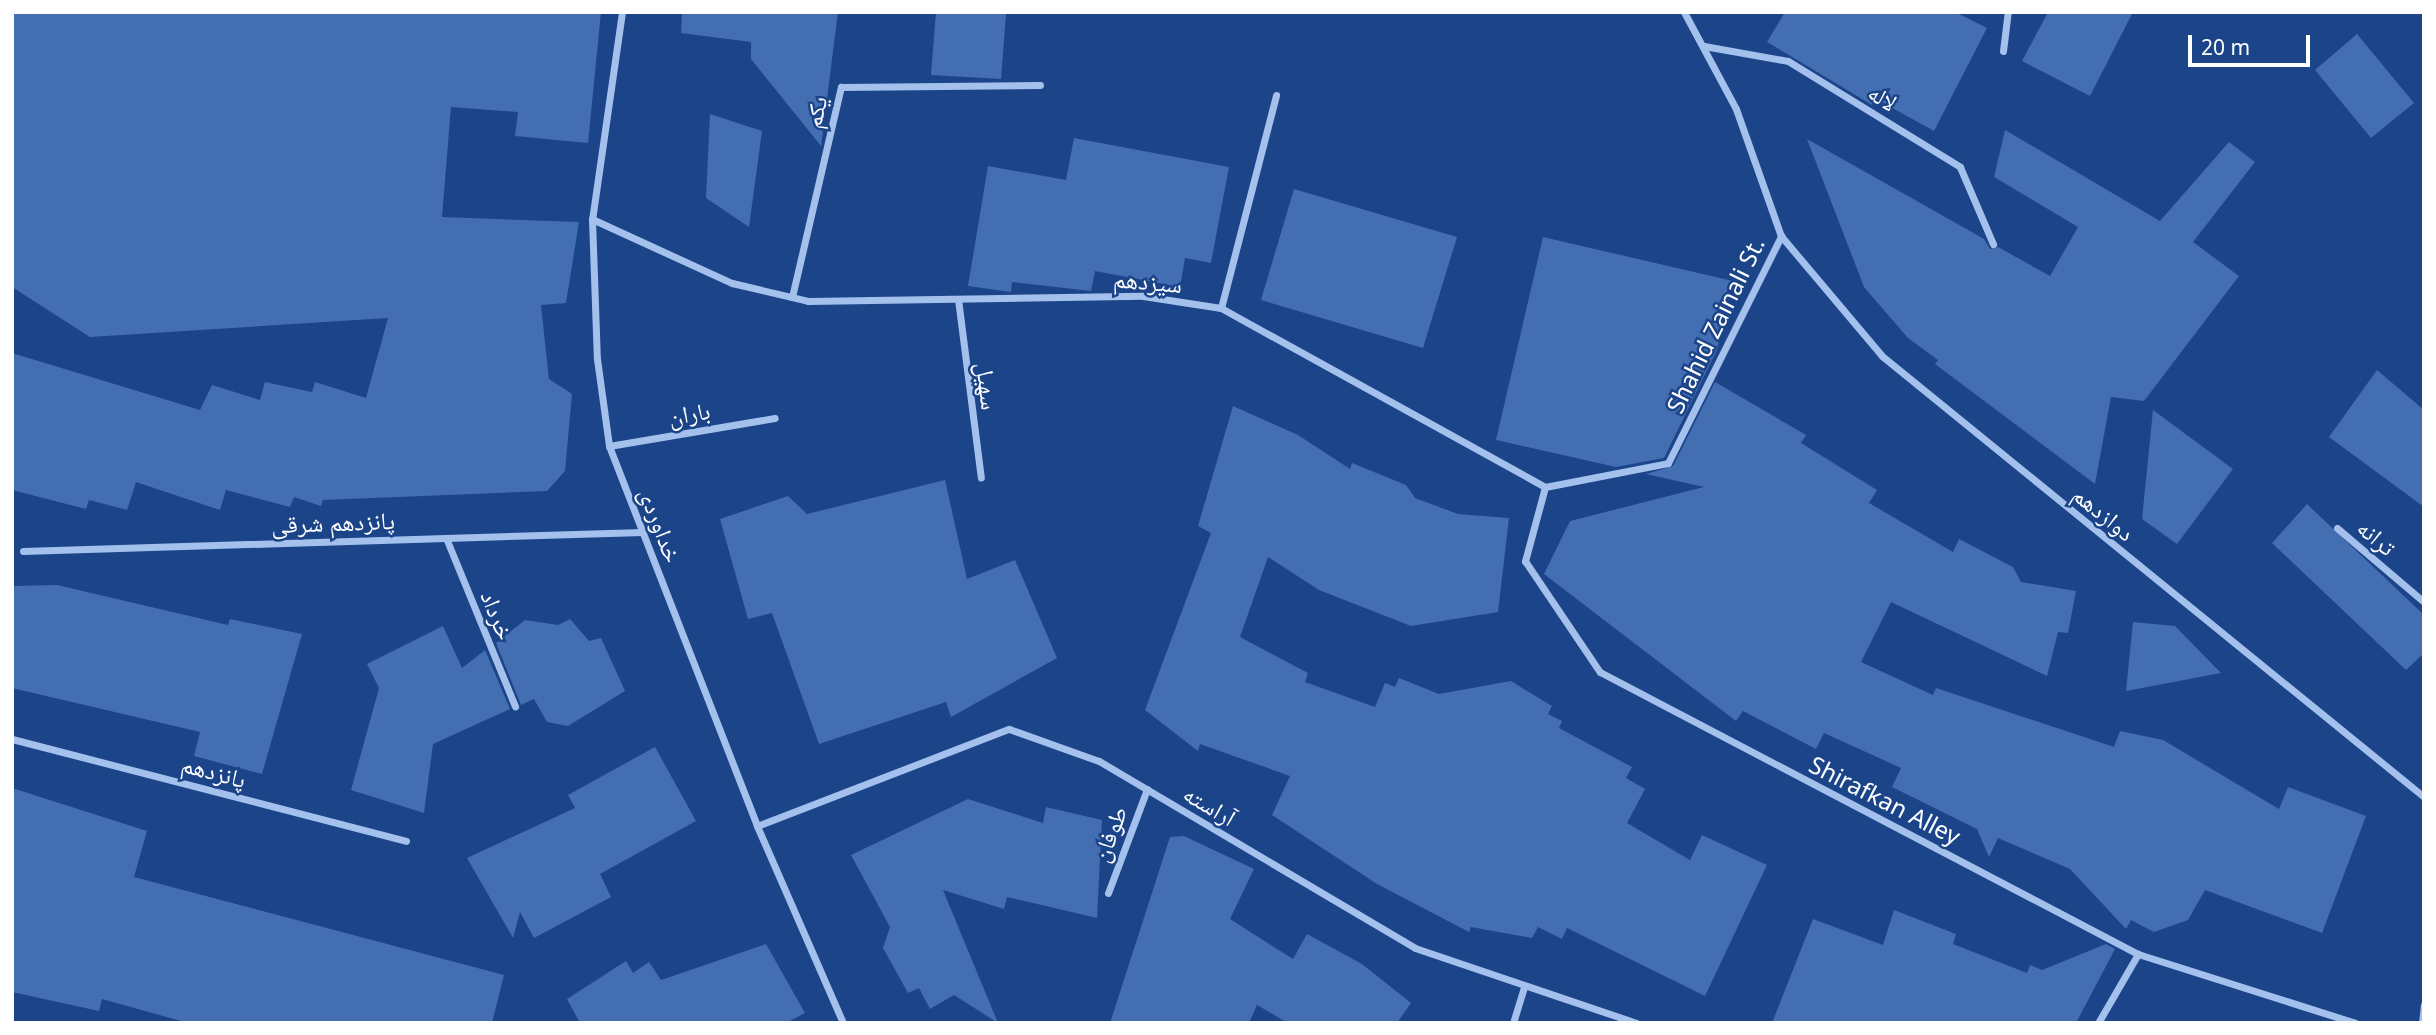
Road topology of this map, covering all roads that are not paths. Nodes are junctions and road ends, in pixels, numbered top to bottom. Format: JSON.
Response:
{"nodes":[{"id":1,"x":622,"y":12,"type":"edge"},
{"id":2,"x":1684,"y":12,"type":"edge"},
{"id":3,"x":2008,"y":12,"type":"edge"},
{"id":4,"x":1704,"y":46,"type":"junction"},
{"id":5,"x":2003,"y":51,"type":"dead end"},
{"id":6,"x":1040,"y":85,"type":"dead end"},
{"id":7,"x":1276,"y":95,"type":"dead end"},
{"id":8,"x":592,"y":219,"type":"junction"},
{"id":9,"x":1781,"y":236,"type":"junction"},
{"id":10,"x":1993,"y":244,"type":"dead end"},
{"id":11,"x":792,"y":298,"type":"junction"},
{"id":12,"x":958,"y":299,"type":"junction"},
{"id":13,"x":1221,"y":308,"type":"junction"},
{"id":14,"x":775,"y":418,"type":"dead end"},
{"id":15,"x":609,"y":446,"type":"junction"},
{"id":16,"x":981,"y":478,"type":"dead end"},
{"id":17,"x":1545,"y":487,"type":"junction"},
{"id":18,"x":2337,"y":528,"type":"dead end"},
{"id":19,"x":643,"y":532,"type":"junction"},
{"id":20,"x":446,"y":538,"type":"junction"},
{"id":21,"x":23,"y":551,"type":"dead end"},
{"id":22,"x":2424,"y":602,"type":"edge"},
{"id":23,"x":515,"y":706,"type":"dead end"},
{"id":24,"x":12,"y":739,"type":"edge"},
{"id":25,"x":1147,"y":789,"type":"junction"},
{"id":26,"x":2424,"y":797,"type":"edge"},
{"id":27,"x":757,"y":826,"type":"junction"},
{"id":28,"x":406,"y":841,"type":"dead end"},
{"id":29,"x":1108,"y":893,"type":"dead end"},
{"id":30,"x":2138,"y":954,"type":"junction"},
{"id":31,"x":1524,"y":987,"type":"junction"},
{"id":32,"x":2424,"y":1005,"type":"edge"},
{"id":33,"x":843,"y":1023,"type":"edge"},
{"id":34,"x":1513,"y":1023,"type":"edge"},
{"id":35,"x":1637,"y":1023,"type":"edge"},
{"id":36,"x":2098,"y":1023,"type":"edge"},
{"id":37,"x":2355,"y":1023,"type":"edge"},
{"id":38,"x":2422,"y":1023,"type":"edge"}],
"edges":[{"from":1,"to":8,"type":"street","name":"خداوردی"},
{"from":2,"to":4,"type":"street","name":"Shahid Zainali St."},
{"from":3,"to":5,"type":"street"},
{"from":4,"to":9,"type":"street","name":"Shahid Zainali St."},
{"from":4,"to":10,"type":"street","name":"لاله"},
{"from":6,"to":11,"type":"street","name":"یکم"},
{"from":7,"to":13,"type":"street"},
{"from":8,"to":11,"type":"street","name":"سیزدهم"},
{"from":8,"to":15,"type":"street","name":"خداوردی"},
{"from":9,"to":17,"type":"street","name":"Shahid Zainali St."},
{"from":9,"to":26,"type":"street","name":"دوازدهم"},
{"from":11,"to":12,"type":"street","name":"سیزدهم"},
{"from":12,"to":13,"type":"street","name":"سیزدهم"},
{"from":12,"to":16,"type":"street","name":"سهیل"},
{"from":13,"to":17,"type":"street","name":"سیزدهم"},
{"from":14,"to":15,"type":"street","name":"باران"},
{"from":15,"to":19,"type":"street","name":"خداوردی"},
{"from":17,"to":30,"type":"street","name":"Shirafkan Alley"},
{"from":18,"to":22,"type":"street","name":"ترانه"},
{"from":19,"to":20,"type":"street","name":"پانزدهم شرقی"},
{"from":19,"to":27,"type":"street","name":"خداوردی"},
{"from":20,"to":21,"type":"street","name":"پانزدهم شرقی"},
{"from":20,"to":23,"type":"street","name":"خرداد"},
{"from":24,"to":28,"type":"street","name":"پانزدهم"},
{"from":25,"to":27,"type":"street","name":"آراسته"},
{"from":25,"to":29,"type":"street","name":"طوفان"},
{"from":25,"to":31,"type":"street","name":"آراسته"},
{"from":27,"to":33,"type":"street","name":"خداوردی"},
{"from":30,"to":36,"type":"street"},
{"from":30,"to":37,"type":"street","name":"Shirafkan Alley"},
{"from":31,"to":34,"type":"street"},
{"from":31,"to":35,"type":"street","name":"آراسته"},
{"from":32,"to":38,"type":"street"}]}
